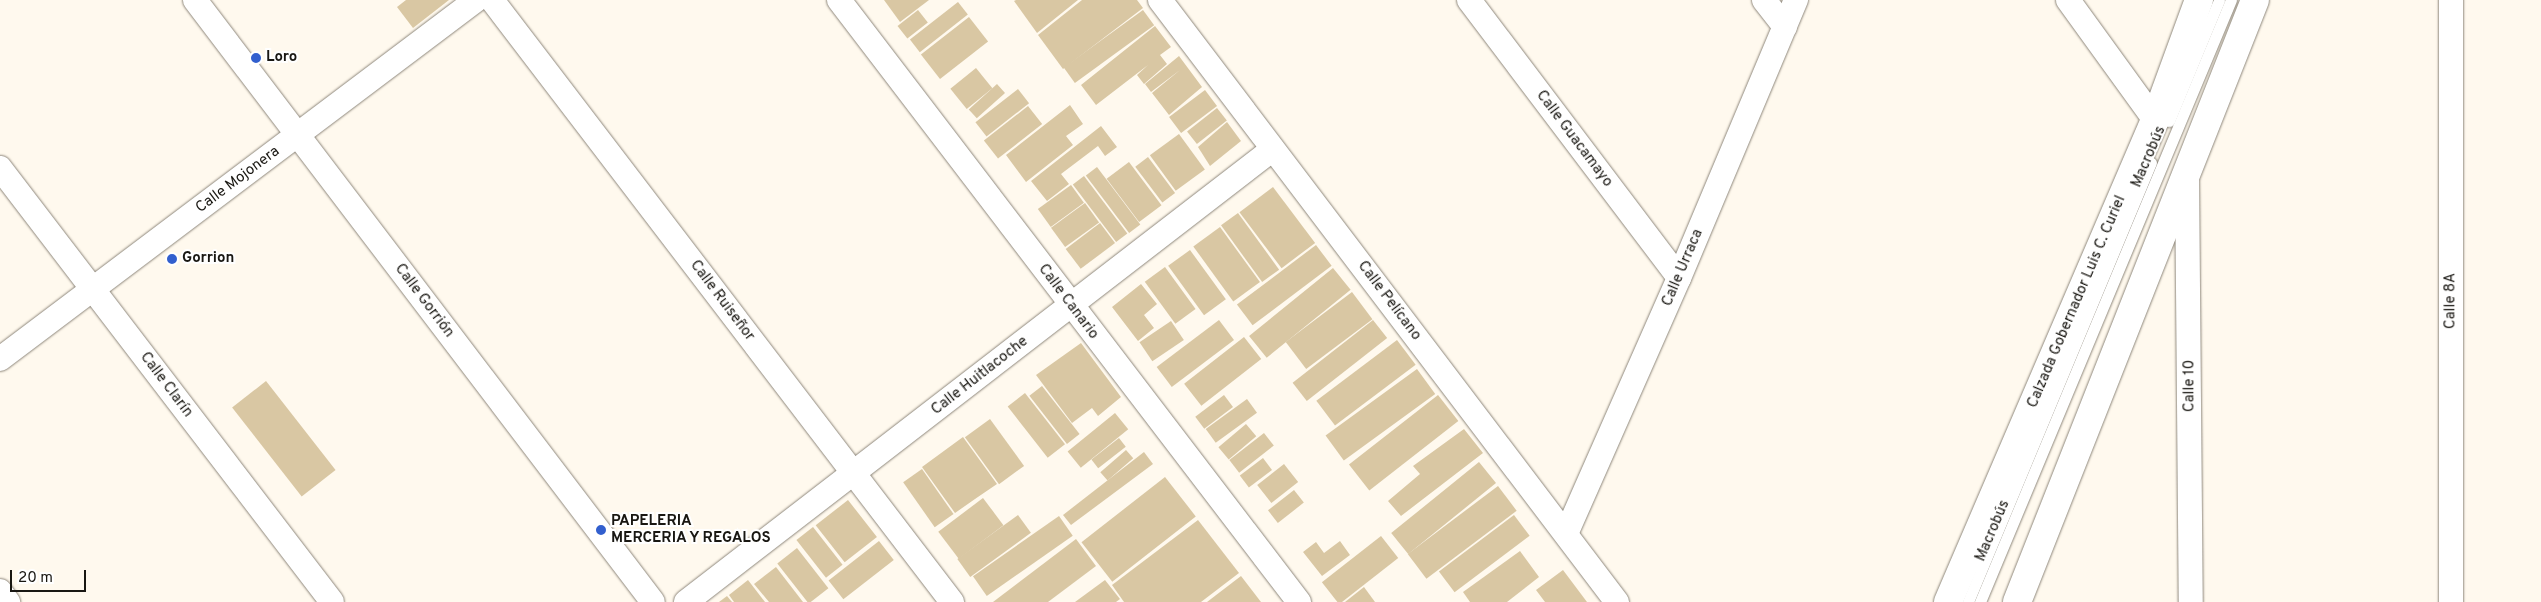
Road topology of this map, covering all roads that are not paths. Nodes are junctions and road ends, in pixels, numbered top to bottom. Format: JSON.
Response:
{"nodes":[{"id":1,"x":195,"y":0,"type":"edge"},
{"id":2,"x":476,"y":0,"type":"edge"},
{"id":3,"x":492,"y":0,"type":"edge"},
{"id":4,"x":839,"y":0,"type":"edge"},
{"id":5,"x":1469,"y":0,"type":"edge"},
{"id":6,"x":1764,"y":0,"type":"edge"},
{"id":7,"x":1796,"y":0,"type":"edge"},
{"id":8,"x":2068,"y":0,"type":"edge"},
{"id":9,"x":2199,"y":0,"type":"edge"},
{"id":10,"x":2219,"y":0,"type":"edge"},
{"id":11,"x":2231,"y":0,"type":"edge"},
{"id":12,"x":2255,"y":0,"type":"edge"},
{"id":13,"x":2451,"y":0,"type":"edge"},
{"id":14,"x":1163,"y":1,"type":"edge"},
{"id":15,"x":1785,"y":27,"type":"junction"},
{"id":16,"x":2155,"y":120,"type":"junction"},
{"id":17,"x":297,"y":135,"type":"junction"},
{"id":18,"x":1273,"y":149,"type":"junction"},
{"id":19,"x":0,"y":168,"type":"edge"},
{"id":20,"x":2187,"y":170,"type":"junction"},
{"id":21,"x":1679,"y":278,"type":"junction"},
{"id":22,"x":93,"y":289,"type":"junction"},
{"id":23,"x":1071,"y":305,"type":"junction"},
{"id":24,"x":0,"y":359,"type":"edge"},
{"id":25,"x":854,"y":473,"type":"junction"},
{"id":26,"x":1566,"y":534,"type":"junction"},
{"id":27,"x":0,"y":591,"type":"edge"},
{"id":28,"x":8,"y":602,"type":"edge"},
{"id":29,"x":332,"y":602,"type":"edge"},
{"id":30,"x":653,"y":602,"type":"edge"},
{"id":31,"x":686,"y":602,"type":"edge"},
{"id":32,"x":952,"y":602,"type":"edge"},
{"id":33,"x":1299,"y":602,"type":"edge"},
{"id":34,"x":1617,"y":602,"type":"edge"},
{"id":35,"x":1948,"y":602,"type":"edge"},
{"id":36,"x":1968,"y":602,"type":"edge"},
{"id":37,"x":1980,"y":602,"type":"edge"},
{"id":38,"x":2017,"y":602,"type":"edge"},
{"id":39,"x":2191,"y":602,"type":"edge"},
{"id":40,"x":2451,"y":602,"type":"edge"}],
"edges":[{"from":1,"to":17,"type":"street","name":"Calle Gorrión"},
{"from":2,"to":17,"type":"street","name":"Calle Mojonera"},
{"from":3,"to":25,"type":"street","name":"Calle Ruiseñor"},
{"from":4,"to":23,"type":"street","name":"Calle Canario"},
{"from":5,"to":21,"type":"street","name":"Calle Guacamayo"},
{"from":6,"to":15,"type":"street"},
{"from":7,"to":15,"type":"street","name":"Calle Urraca"},
{"from":8,"to":16,"type":"street"},
{"from":9,"to":16,"type":"main road","name":"Calzada Gobernador Luis C. Curiel"},
{"from":10,"to":36,"type":"lane","name":"Macrobús"},
{"from":11,"to":37,"type":"lane","name":"Macrobús"},
{"from":12,"to":20,"type":"main road"},
{"from":13,"to":40,"type":"street","name":"Calle 8A"},
{"from":14,"to":18,"type":"street","name":"Calle Pelícano"},
{"from":15,"to":21,"type":"street","name":"Calle Urraca"},
{"from":16,"to":35,"type":"main road","name":"Calzada Gobernador Luis C. Curiel"},
{"from":17,"to":22,"type":"street","name":"Calle Mojonera"},
{"from":17,"to":30,"type":"street","name":"Calle Gorrión"},
{"from":18,"to":23,"type":"street","name":"Calle Huitlacoche"},
{"from":18,"to":26,"type":"street","name":"Calle Pelícano"},
{"from":19,"to":22,"type":"street","name":"Calle Clarín"},
{"from":20,"to":38,"type":"main road"},
{"from":20,"to":39,"type":"street","name":"Calle 10"},
{"from":21,"to":26,"type":"street","name":"Calle Urraca"},
{"from":22,"to":24,"type":"street","name":"Calle Mojonera"},
{"from":22,"to":29,"type":"street","name":"Calle Clarín"},
{"from":23,"to":25,"type":"street","name":"Calle Huitlacoche"},
{"from":23,"to":33,"type":"street","name":"Calle Canario"},
{"from":25,"to":31,"type":"street","name":"Calle Huitlacoche"},
{"from":25,"to":32,"type":"street","name":"Calle Ruiseñor"},
{"from":26,"to":34,"type":"street","name":"Calle Pelícano"},
{"from":27,"to":28,"type":"street"}]}
